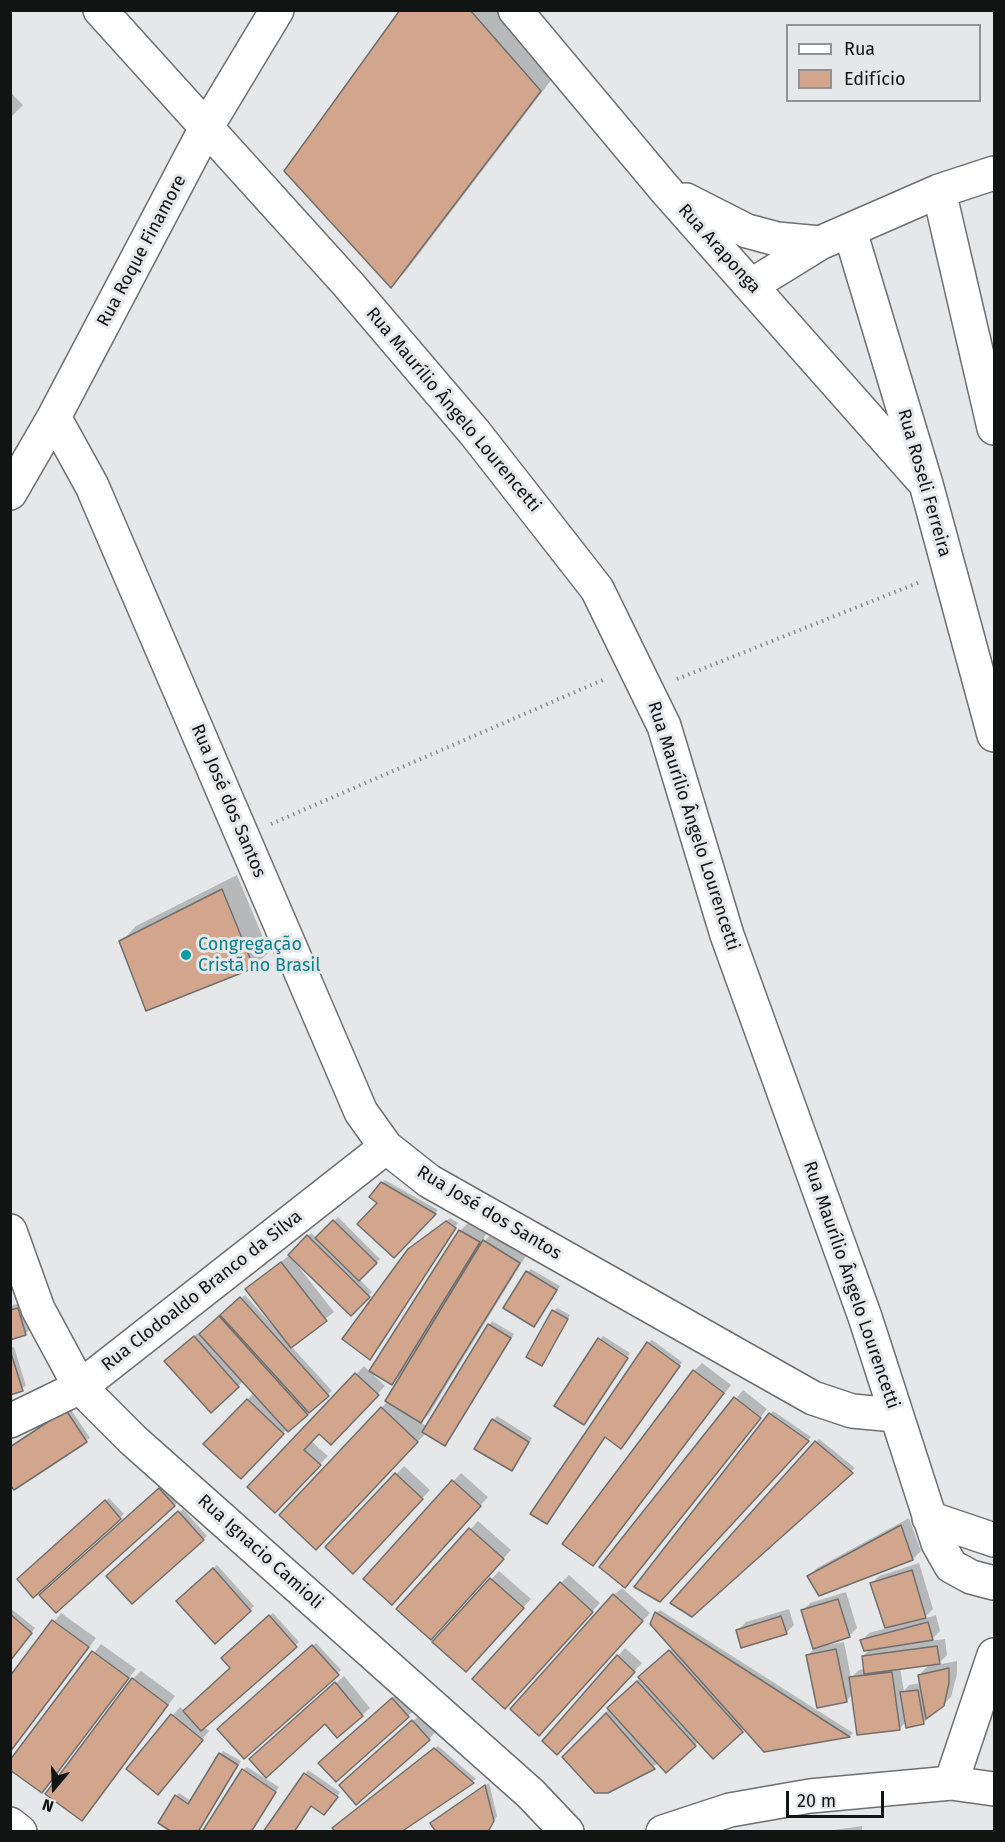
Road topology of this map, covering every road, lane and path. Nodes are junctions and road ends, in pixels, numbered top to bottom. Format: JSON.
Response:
{"nodes":[{"id":1,"x":100,"y":10,"type":"edge"},
{"id":2,"x":276,"y":10,"type":"edge"},
{"id":3,"x":515,"y":10,"type":"edge"},
{"id":4,"x":206,"y":128,"type":"junction"},
{"id":5,"x":994,"y":173,"type":"edge"},
{"id":6,"x":664,"y":188,"type":"junction"},
{"id":7,"x":939,"y":191,"type":"junction"},
{"id":8,"x":850,"y":231,"type":"junction"},
{"id":9,"x":820,"y":243,"type":"junction"},
{"id":10,"x":752,"y":285,"type":"junction"},
{"id":11,"x":54,"y":417,"type":"junction"},
{"id":12,"x":994,"y":428,"type":"edge"},
{"id":13,"x":926,"y":484,"type":"junction"},
{"id":14,"x":10,"y":493,"type":"edge"},
{"id":15,"x":950,"y":570,"type":"junction"},
{"id":16,"x":642,"y":678,"type":"junction"},
{"id":17,"x":994,"y":735,"type":"edge"},
{"id":18,"x":244,"y":836,"type":"junction"},
{"id":19,"x":386,"y":1147,"type":"junction"},
{"id":20,"x":10,"y":1231,"type":"edge"},
{"id":21,"x":80,"y":1387,"type":"junction"},
{"id":22,"x":895,"y":1415,"type":"junction"},
{"id":23,"x":10,"y":1421,"type":"edge"},
{"id":24,"x":929,"y":1518,"type":"junction"},
{"id":25,"x":994,"y":1540,"type":"edge"},
{"id":26,"x":994,"y":1583,"type":"edge"},
{"id":27,"x":994,"y":1655,"type":"edge"},
{"id":28,"x":951,"y":1783,"type":"junction"},
{"id":29,"x":994,"y":1789,"type":"edge"},
{"id":30,"x":10,"y":1824,"type":"edge"},
{"id":31,"x":20,"y":1832,"type":"edge"},
{"id":32,"x":567,"y":1832,"type":"edge"},
{"id":33,"x":663,"y":1832,"type":"edge"}],
"edges":[{"from":1,"to":4,"type":"street","name":"Rua Maurílio Ângelo Lourencetti"},
{"from":2,"to":4,"type":"street","name":"Rua Roque Finamore"},
{"from":3,"to":6,"type":"street","name":"Rua Araponga"},
{"from":4,"to":11,"type":"street","name":"Rua Roque Finamore"},
{"from":4,"to":16,"type":"street","name":"Rua Maurílio Ângelo Lourencetti"},
{"from":5,"to":7,"type":"street"},
{"from":6,"to":9,"type":"street"},
{"from":6,"to":10,"type":"street","name":"Rua Araponga"},
{"from":7,"to":8,"type":"street"},
{"from":7,"to":12,"type":"street"},
{"from":8,"to":9,"type":"street"},
{"from":8,"to":13,"type":"street","name":"Rua Roseli Ferreira"},
{"from":9,"to":10,"type":"street"},
{"from":10,"to":13,"type":"street","name":"Rua Araponga"},
{"from":11,"to":14,"type":"street","name":"Rua Roque Finamore"},
{"from":11,"to":18,"type":"street","name":"Rua José dos Santos"},
{"from":13,"to":15,"type":"street","name":"Rua Roseli Ferreira"},
{"from":15,"to":16,"type":"path"},
{"from":15,"to":17,"type":"street","name":"Rua Roseli Ferreira"},
{"from":16,"to":18,"type":"path"},
{"from":16,"to":22,"type":"street","name":"Rua Maurílio Ângelo Lourencetti"},
{"from":18,"to":19,"type":"street","name":"Rua José dos Santos"},
{"from":19,"to":21,"type":"street","name":"Rua Clodoaldo Branco da Silva"},
{"from":19,"to":22,"type":"street","name":"Rua José dos Santos"},
{"from":20,"to":21,"type":"street","name":"Rua Ignacio Camioli"},
{"from":21,"to":23,"type":"street","name":"Rua Clodoaldo Branco da Silva"},
{"from":21,"to":32,"type":"street","name":"Rua Ignacio Camioli"},
{"from":22,"to":24,"type":"street","name":"Rua Maurílio Ângelo Lourencetti"},
{"from":24,"to":25,"type":"street"},
{"from":24,"to":26,"type":"street","name":"Rua Maurílio Ângelo Lourencetti"},
{"from":27,"to":28,"type":"street"},
{"from":28,"to":29,"type":"street"},
{"from":28,"to":33,"type":"street"},
{"from":30,"to":31,"type":"street"}]}
